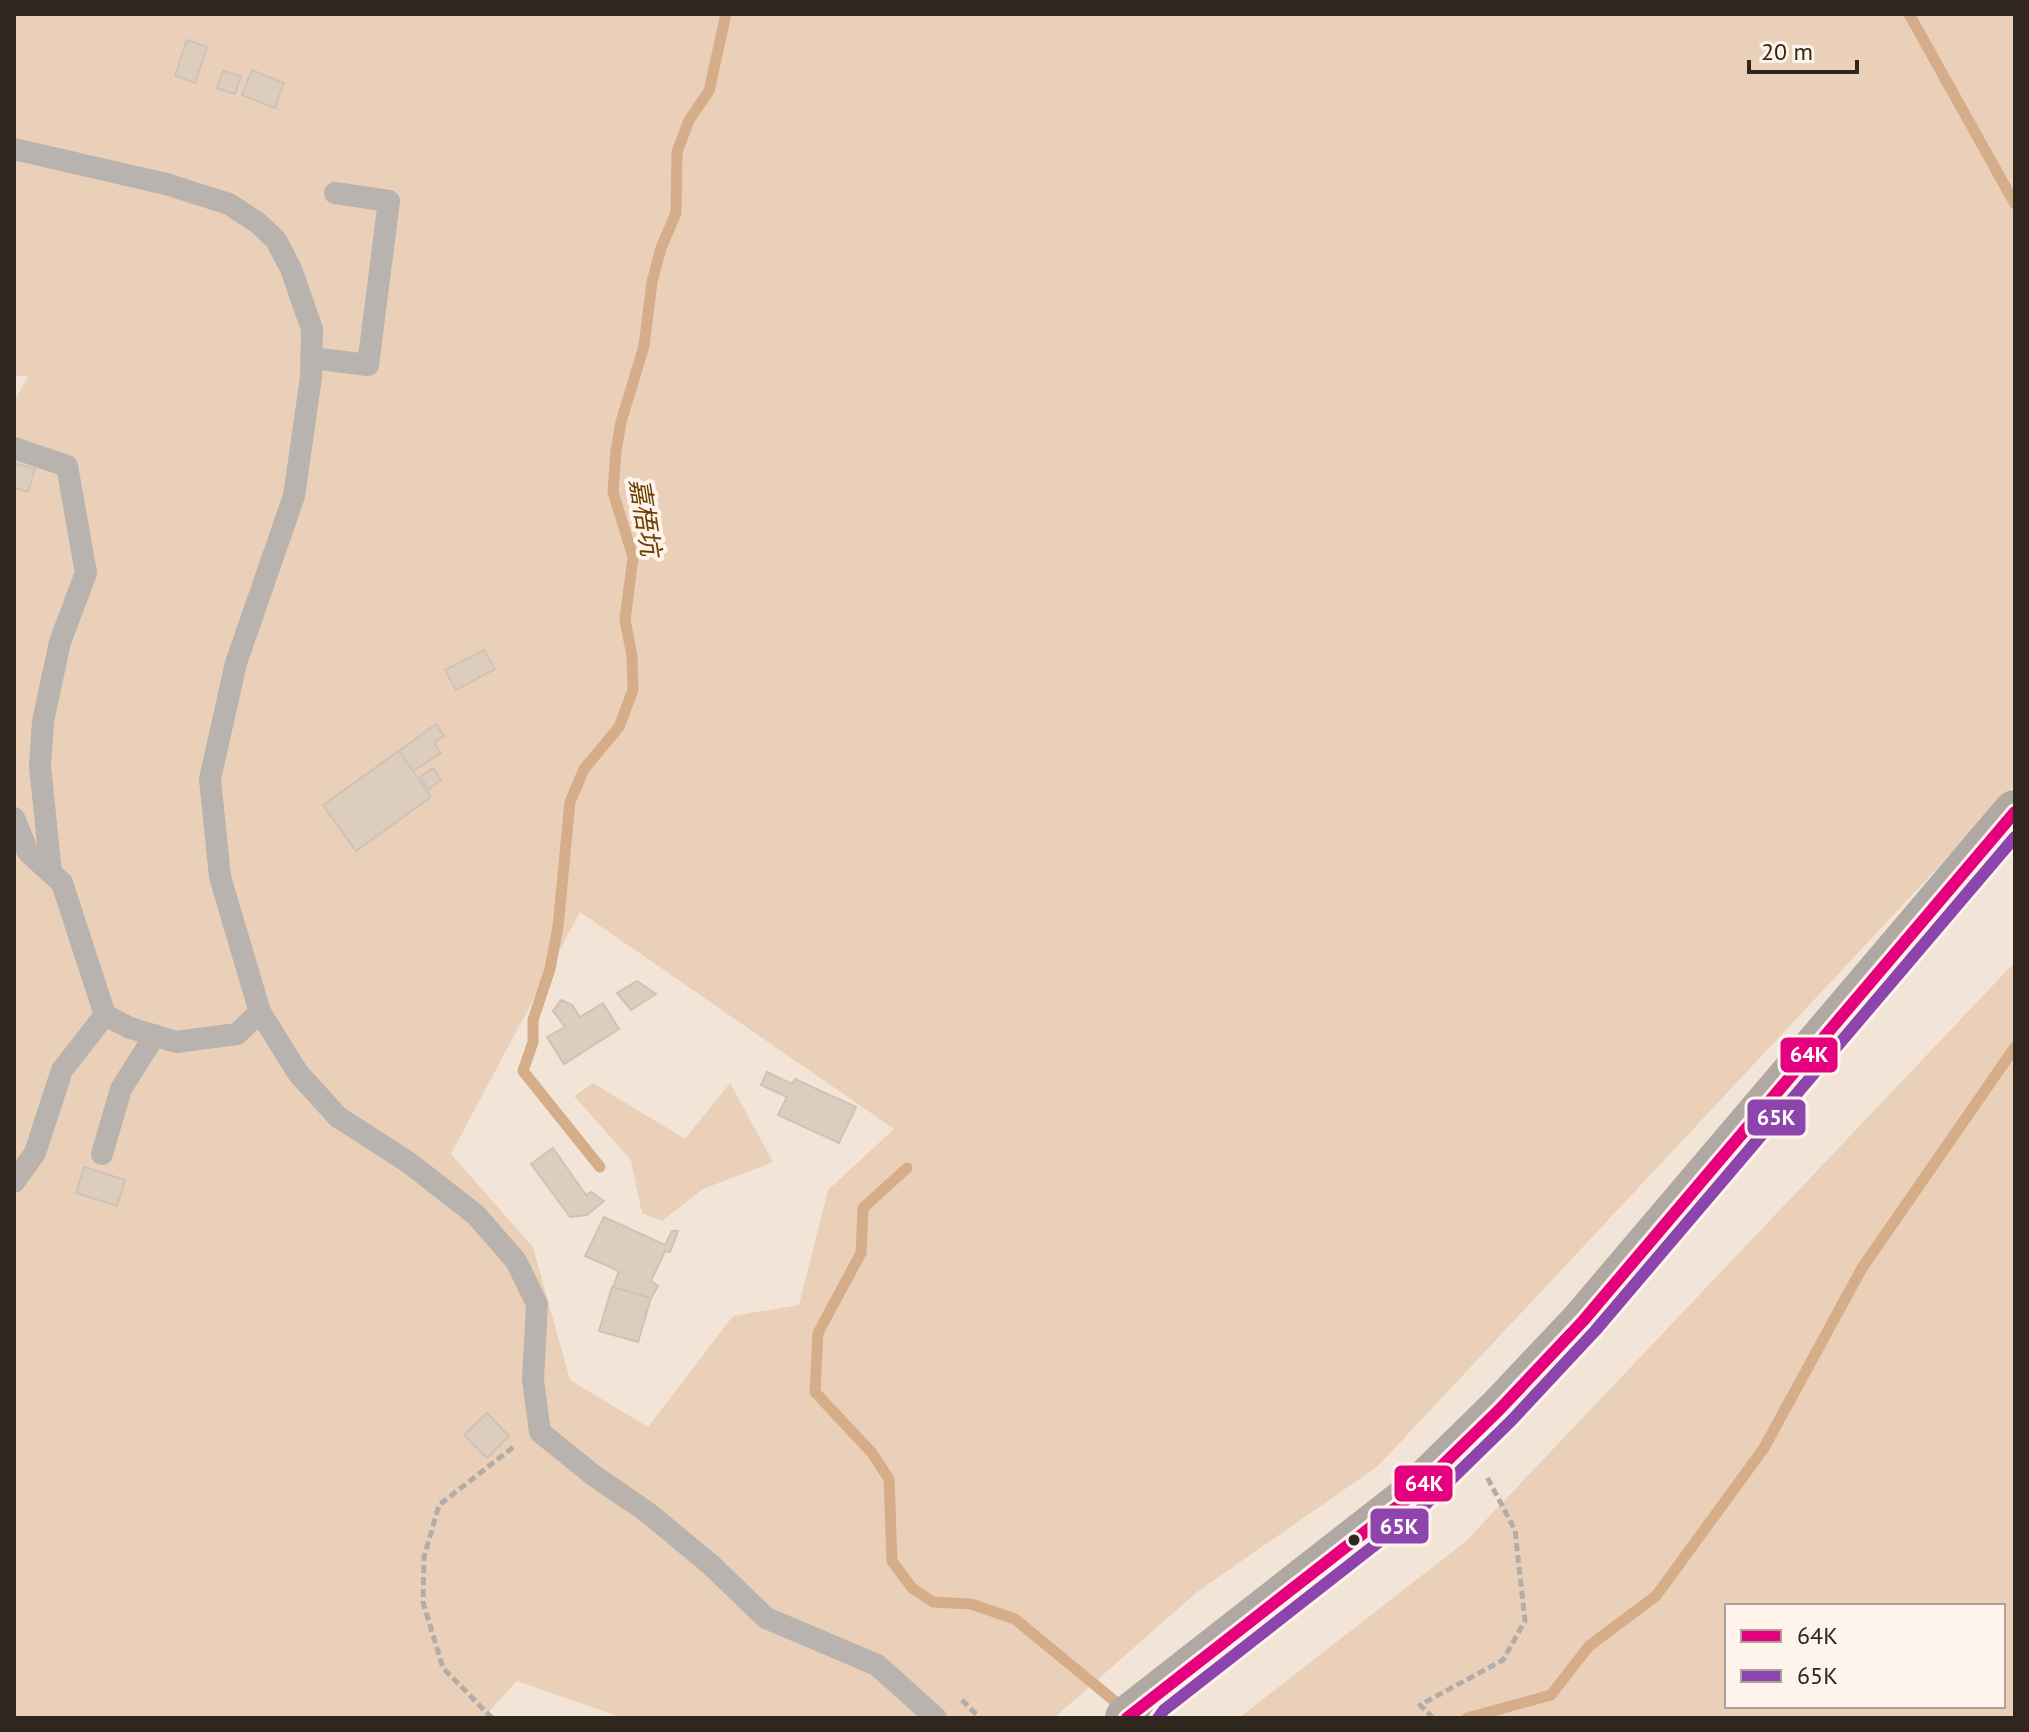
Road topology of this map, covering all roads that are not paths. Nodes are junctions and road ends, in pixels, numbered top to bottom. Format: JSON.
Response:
{"nodes":[{"id":1,"x":14,"y":149,"type":"edge"},
{"id":2,"x":335,"y":193,"type":"dead end"},
{"id":3,"x":312,"y":358,"type":"junction"},
{"id":4,"x":14,"y":448,"type":"edge"},
{"id":5,"x":2015,"y":812,"type":"edge"},
{"id":6,"x":14,"y":818,"type":"edge"},
{"id":7,"x":51,"y":873,"type":"junction"},
{"id":8,"x":260,"y":1012,"type":"junction"},
{"id":9,"x":105,"y":1015,"type":"junction"},
{"id":10,"x":155,"y":1035,"type":"junction"},
{"id":11,"x":102,"y":1154,"type":"dead end"},
{"id":12,"x":14,"y":1182,"type":"edge"},
{"id":13,"x":1139,"y":1712,"type":"edge"},
{"id":14,"x":936,"y":1718,"type":"edge"}],
"edges":[{"from":1,"to":3,"type":"lane"},
{"from":2,"to":3,"type":"lane"},
{"from":3,"to":8,"type":"lane"},
{"from":4,"to":7,"type":"lane"},
{"from":5,"to":13,"type":"main road"},
{"from":6,"to":7,"type":"lane"},
{"from":7,"to":9,"type":"lane"},
{"from":8,"to":10,"type":"lane"},
{"from":8,"to":14,"type":"lane"},
{"from":9,"to":10,"type":"lane"},
{"from":9,"to":12,"type":"lane"},
{"from":10,"to":11,"type":"lane"}]}
